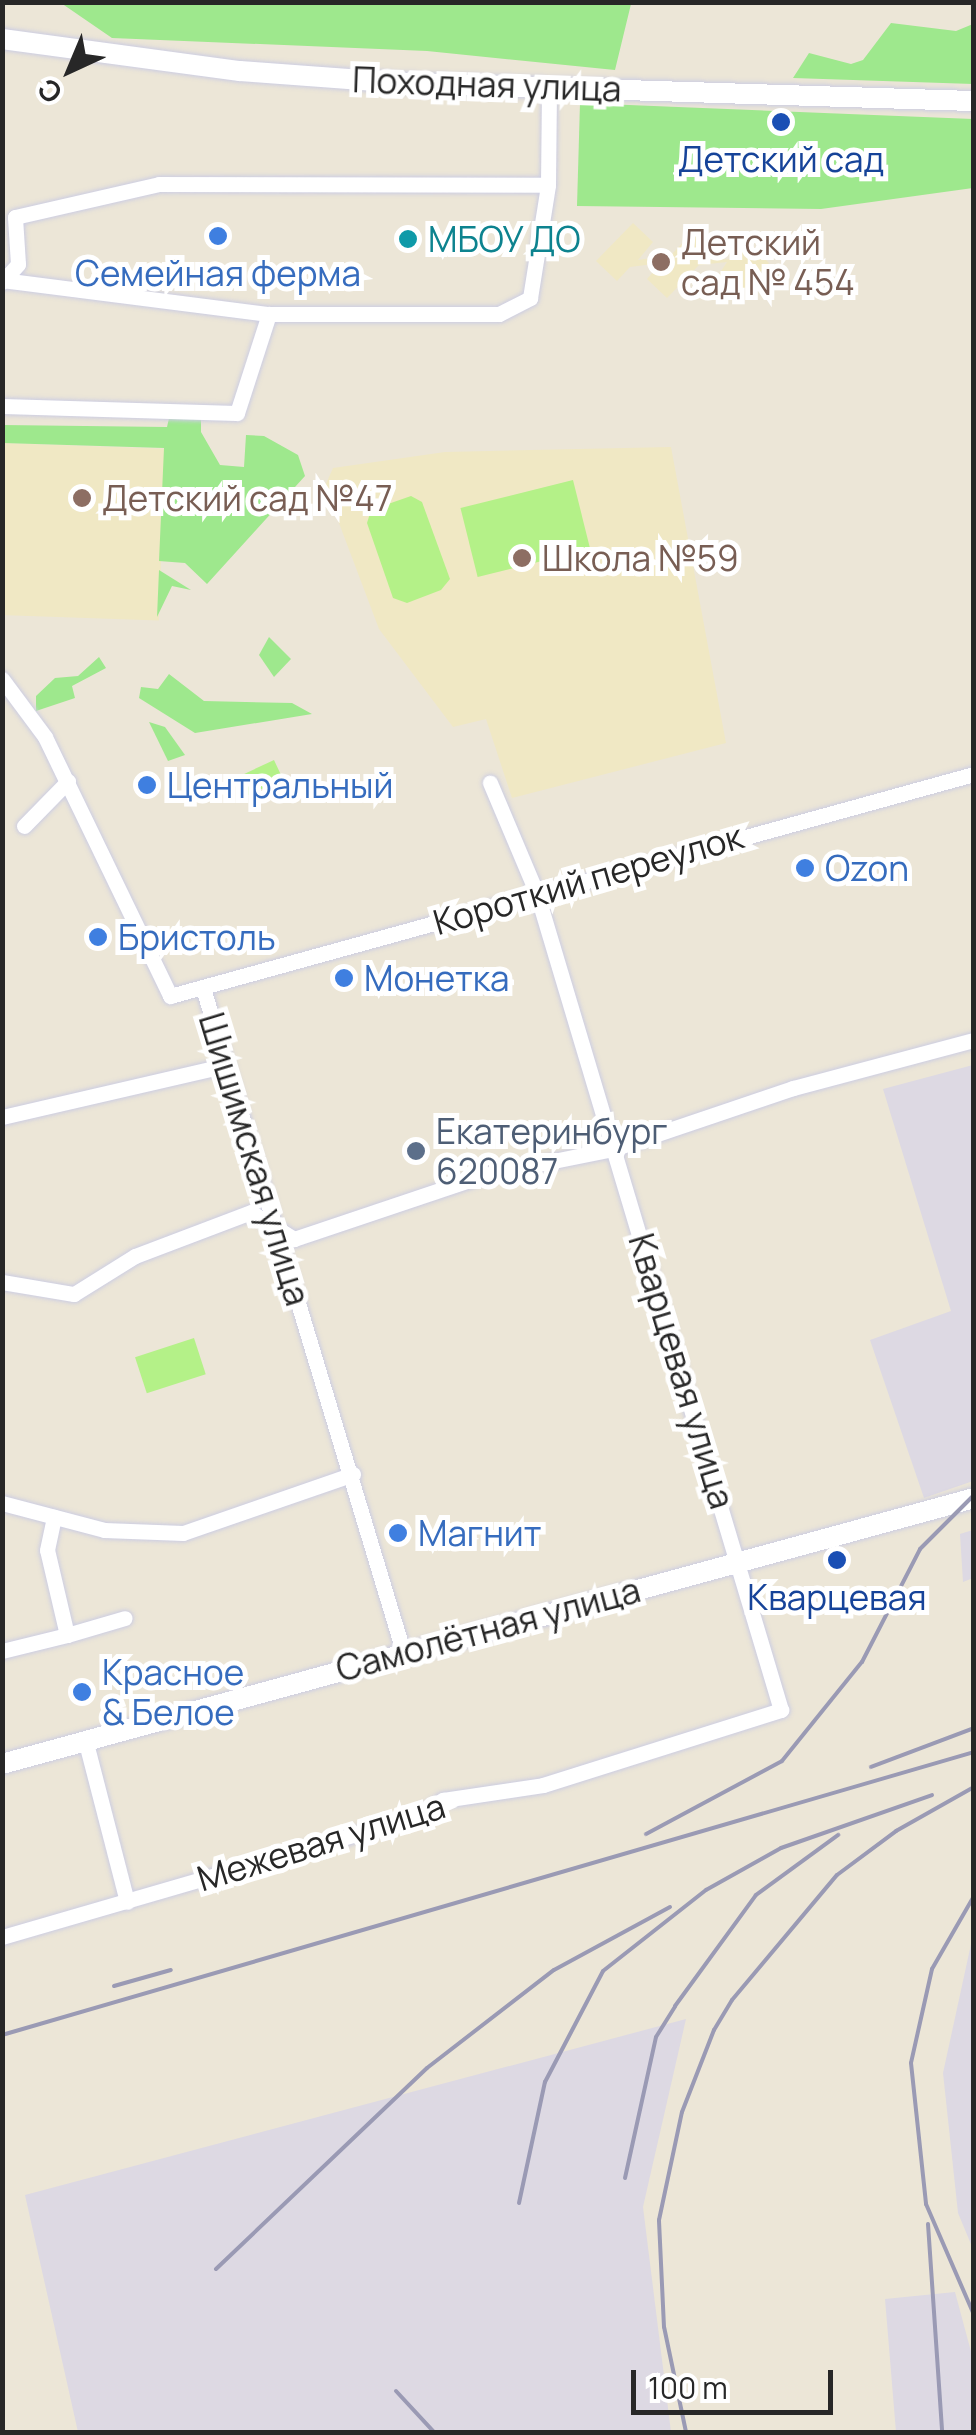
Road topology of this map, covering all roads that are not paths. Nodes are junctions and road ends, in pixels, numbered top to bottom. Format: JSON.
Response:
{"nodes":[{"id":1,"x":2,"y":39,"type":"edge"},
{"id":2,"x":549,"y":87,"type":"junction"},
{"id":3,"x":974,"y":101,"type":"edge"},
{"id":4,"x":548,"y":186,"type":"junction"},
{"id":5,"x":3,"y":281,"type":"edge"},
{"id":6,"x":269,"y":314,"type":"junction"},
{"id":7,"x":2,"y":406,"type":"edge"},
{"id":8,"x":2,"y":679,"type":"edge"},
{"id":9,"x":974,"y":774,"type":"edge"},
{"id":10,"x":68,"y":782,"type":"junction"},
{"id":11,"x":490,"y":783,"type":"dead end"},
{"id":12,"x":24,"y":826,"type":"dead end"},
{"id":13,"x":537,"y":894,"type":"junction"},
{"id":14,"x":203,"y":988,"type":"junction"},
{"id":15,"x":974,"y":1040,"type":"edge"},
{"id":16,"x":227,"y":1066,"type":"junction"},
{"id":17,"x":2,"y":1117,"type":"edge"},
{"id":18,"x":614,"y":1149,"type":"junction"},
{"id":19,"x":275,"y":1226,"type":"junction"},
{"id":20,"x":2,"y":1282,"type":"edge"},
{"id":21,"x":352,"y":1474,"type":"junction"},
{"id":22,"x":974,"y":1498,"type":"edge"},
{"id":23,"x":2,"y":1504,"type":"edge"},
{"id":24,"x":54,"y":1517,"type":"junction"},
{"id":25,"x":740,"y":1563,"type":"junction"},
{"id":26,"x":125,"y":1618,"type":"dead end"},
{"id":27,"x":67,"y":1635,"type":"junction"},
{"id":28,"x":2,"y":1651,"type":"edge"},
{"id":29,"x":403,"y":1651,"type":"junction"},
{"id":30,"x":86,"y":1743,"type":"junction"},
{"id":31,"x":2,"y":1764,"type":"edge"},
{"id":32,"x":128,"y":1902,"type":"junction"},
{"id":33,"x":2,"y":1937,"type":"edge"}],
"edges":[{"from":1,"to":2,"type":"main road","name":"Походная улица"},
{"from":2,"to":3,"type":"main road","name":"Походная улица"},
{"from":2,"to":4,"type":"street"},
{"from":4,"to":5,"type":"street"},
{"from":4,"to":6,"type":"street"},
{"from":5,"to":6,"type":"street"},
{"from":6,"to":7,"type":"street"},
{"from":8,"to":10,"type":"street","name":"Шишимская улица"},
{"from":9,"to":13,"type":"street","name":"Короткий переулок"},
{"from":10,"to":12,"type":"street"},
{"from":10,"to":14,"type":"street","name":"Шишимская улица"},
{"from":11,"to":13,"type":"street","name":"Кварцевая улица"},
{"from":13,"to":14,"type":"street","name":"Короткий переулок"},
{"from":13,"to":18,"type":"street","name":"Кварцевая улица"},
{"from":14,"to":16,"type":"street","name":"Шишимская улица"},
{"from":15,"to":18,"type":"street"},
{"from":16,"to":17,"type":"street"},
{"from":16,"to":19,"type":"street","name":"Шишимская улица"},
{"from":18,"to":19,"type":"street"},
{"from":18,"to":25,"type":"street","name":"Кварцевая улица"},
{"from":19,"to":20,"type":"street"},
{"from":19,"to":21,"type":"street","name":"Шишимская улица"},
{"from":21,"to":24,"type":"street"},
{"from":21,"to":29,"type":"street","name":"Шишимская улица"},
{"from":22,"to":25,"type":"main road","name":"Самолётная улица"},
{"from":23,"to":24,"type":"street"},
{"from":24,"to":27,"type":"street"},
{"from":25,"to":29,"type":"main road","name":"Самолётная улица"},
{"from":25,"to":32,"type":"street","name":"Межевая улица"},
{"from":26,"to":27,"type":"street"},
{"from":27,"to":28,"type":"street"},
{"from":29,"to":30,"type":"main road","name":"Самолётная улица"},
{"from":30,"to":31,"type":"main road","name":"Самолётная улица"},
{"from":30,"to":32,"type":"street"},
{"from":32,"to":33,"type":"street","name":"Межевая улица"}]}
